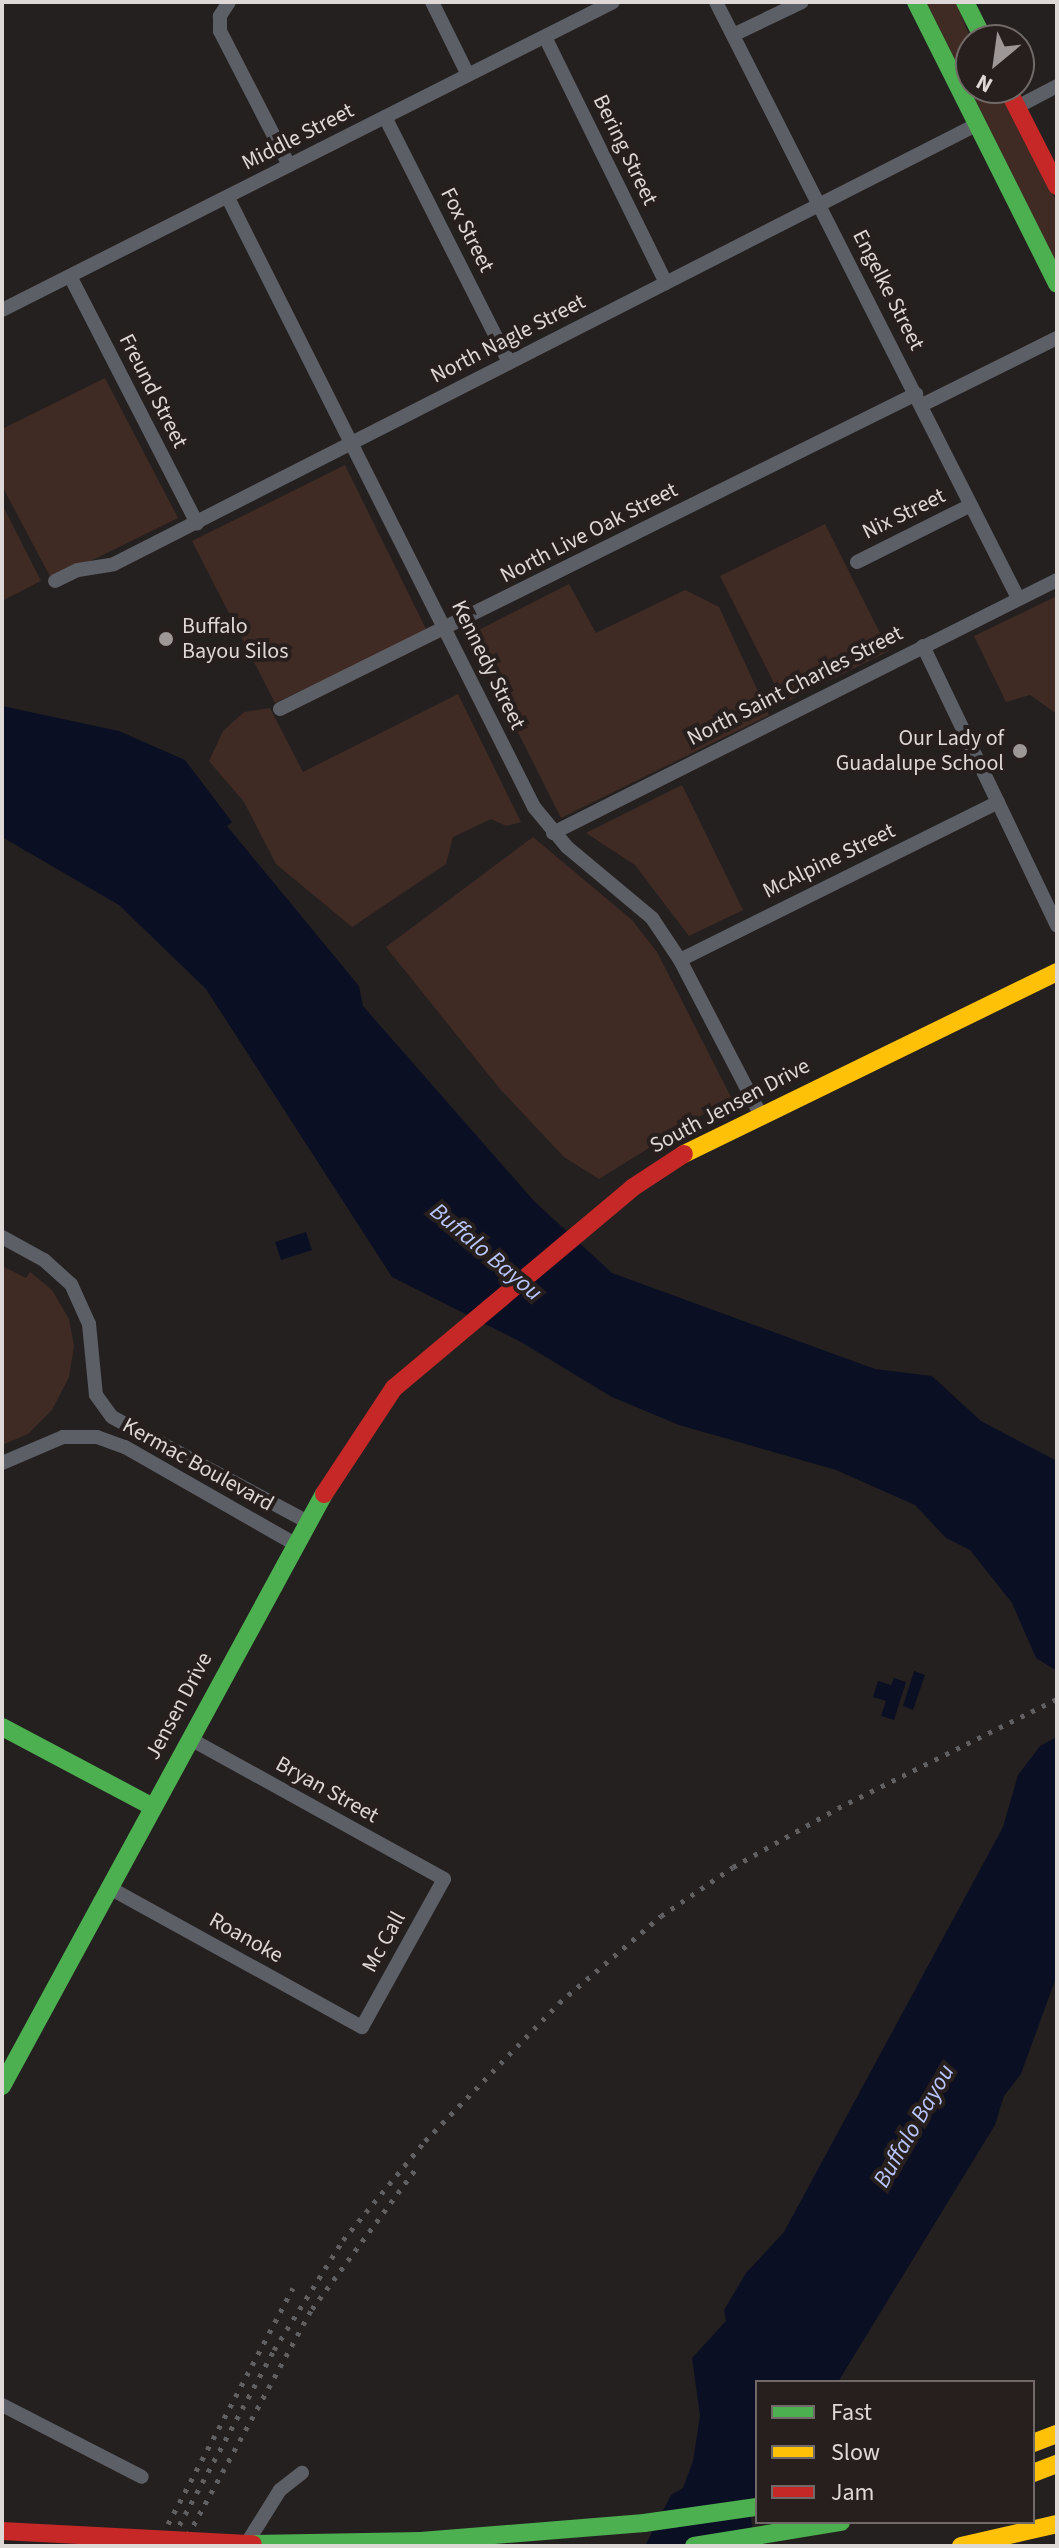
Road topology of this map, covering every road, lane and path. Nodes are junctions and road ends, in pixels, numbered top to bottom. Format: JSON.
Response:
{"nodes":[{"id":1,"x":229,"y":2,"type":"edge"},
{"id":2,"x":432,"y":2,"type":"edge"},
{"id":3,"x":613,"y":2,"type":"edge"},
{"id":4,"x":716,"y":2,"type":"edge"},
{"id":5,"x":802,"y":2,"type":"edge"},
{"id":6,"x":916,"y":2,"type":"edge"},
{"id":7,"x":965,"y":2,"type":"edge"},
{"id":8,"x":976,"y":24,"type":"edge"},
{"id":9,"x":733,"y":35,"type":"junction"},
{"id":10,"x":545,"y":37,"type":"junction"},
{"id":11,"x":468,"y":75,"type":"junction"},
{"id":12,"x":1057,"y":86,"type":"edge"},
{"id":13,"x":1015,"y":104,"type":"edge"},
{"id":14,"x":1017,"y":107,"type":"junction"},
{"id":15,"x":385,"y":117,"type":"junction"},
{"id":16,"x":978,"y":124,"type":"junction"},
{"id":17,"x":289,"y":165,"type":"junction"},
{"id":18,"x":1057,"y":186,"type":"edge"},
{"id":19,"x":228,"y":198,"type":"junction"},
{"id":20,"x":822,"y":206,"type":"junction"},
{"id":21,"x":71,"y":278,"type":"junction"},
{"id":22,"x":666,"y":283,"type":"junction"},
{"id":23,"x":1057,"y":284,"type":"edge"},
{"id":24,"x":2,"y":310,"type":"edge"},
{"id":25,"x":1057,"y":338,"type":"edge"},
{"id":26,"x":509,"y":363,"type":"junction"},
{"id":27,"x":919,"y":400,"type":"junction"},
{"id":28,"x":354,"y":442,"type":"junction"},
{"id":29,"x":971,"y":505,"type":"junction"},
{"id":30,"x":197,"y":523,"type":"junction"},
{"id":31,"x":857,"y":562,"type":"dead end"},
{"id":32,"x":1057,"y":580,"type":"edge"},
{"id":33,"x":55,"y":581,"type":"dead end"},
{"id":34,"x":1018,"y":598,"type":"junction"},
{"id":35,"x":445,"y":630,"type":"junction"},
{"id":36,"x":923,"y":646,"type":"junction"},
{"id":37,"x":280,"y":709,"type":"dead end"},
{"id":38,"x":998,"y":802,"type":"junction"},
{"id":39,"x":553,"y":833,"type":"junction"},
{"id":40,"x":1057,"y":926,"type":"edge"},
{"id":41,"x":680,"y":960,"type":"junction"},
{"id":42,"x":1057,"y":972,"type":"edge"},
{"id":43,"x":760,"y":1114,"type":"junction"},
{"id":44,"x":2,"y":1237,"type":"edge"},
{"id":45,"x":421,"y":1365,"type":"joint"},
{"id":46,"x":2,"y":1463,"type":"edge"},
{"id":47,"x":306,"y":1521,"type":"junction"},
{"id":48,"x":293,"y":1543,"type":"junction"},
{"id":49,"x":2,"y":1727,"type":"edge"},
{"id":50,"x":189,"y":1738,"type":"junction"},
{"id":51,"x":151,"y":1806,"type":"junction"},
{"id":52,"x":444,"y":1879,"type":"joint"},
{"id":53,"x":108,"y":1887,"type":"junction"},
{"id":54,"x":362,"y":2027,"type":"joint"},
{"id":55,"x":2,"y":2086,"type":"edge"},
{"id":56,"x":2,"y":2405,"type":"edge"},
{"id":57,"x":1057,"y":2434,"type":"edge"},
{"id":58,"x":1035,"y":2442,"type":"edge"},
{"id":59,"x":1057,"y":2464,"type":"edge"},
{"id":60,"x":1035,"y":2472,"type":"edge"},
{"id":61,"x":302,"y":2473,"type":"dead end"},
{"id":62,"x":1057,"y":2476,"type":"edge"},
{"id":63,"x":142,"y":2477,"type":"dead end"},
{"id":64,"x":1035,"y":2482,"type":"edge"},
{"id":65,"x":755,"y":2507,"type":"edge"},
{"id":66,"x":829,"y":2524,"type":"edge"},
{"id":67,"x":1057,"y":2524,"type":"edge"},
{"id":68,"x":2,"y":2531,"type":"edge"},
{"id":69,"x":245,"y":2546,"type":"edge"},
{"id":70,"x":694,"y":2546,"type":"edge"},
{"id":71,"x":961,"y":2546,"type":"edge"}],
"edges":[{"from":1,"to":17,"type":"street"},
{"from":2,"to":11,"type":"street"},
{"from":3,"to":10,"type":"street","name":"Middle Street"},
{"from":4,"to":9,"type":"street","name":"Engelke Street"},
{"from":5,"to":9,"type":"street"},
{"from":6,"to":16,"type":"main road"},
{"from":7,"to":8,"type":"main road"},
{"from":9,"to":20,"type":"street","name":"Engelke Street"},
{"from":10,"to":11,"type":"street","name":"Middle Street"},
{"from":10,"to":22,"type":"street","name":"Bering Street"},
{"from":11,"to":15,"type":"street","name":"Middle Street"},
{"from":12,"to":14,"type":"street"},
{"from":13,"to":14,"type":"main road"},
{"from":14,"to":18,"type":"main road"},
{"from":15,"to":17,"type":"street","name":"Middle Street"},
{"from":15,"to":26,"type":"street","name":"Fox Street"},
{"from":16,"to":20,"type":"street","name":"North Nagle Street"},
{"from":16,"to":23,"type":"main road"},
{"from":17,"to":19,"type":"street","name":"Middle Street"},
{"from":19,"to":21,"type":"street","name":"Middle Street"},
{"from":19,"to":28,"type":"street","name":"Kennedy Street"},
{"from":20,"to":22,"type":"street","name":"North Nagle Street"},
{"from":20,"to":27,"type":"street","name":"Engelke Street"},
{"from":21,"to":24,"type":"street","name":"Middle Street"},
{"from":21,"to":30,"type":"street","name":"Freund Street"},
{"from":22,"to":26,"type":"street","name":"North Nagle Street"},
{"from":25,"to":27,"type":"street","name":"North Live Oak Street"},
{"from":26,"to":28,"type":"street","name":"North Nagle Street"},
{"from":27,"to":29,"type":"street","name":"Engelke Street"},
{"from":27,"to":35,"type":"street","name":"North Live Oak Street"},
{"from":28,"to":30,"type":"street","name":"North Nagle Street"},
{"from":28,"to":35,"type":"street","name":"Kennedy Street"},
{"from":29,"to":31,"type":"street","name":"Nix Street"},
{"from":29,"to":34,"type":"street","name":"Engelke Street"},
{"from":30,"to":33,"type":"street","name":"North Nagle Street"},
{"from":32,"to":34,"type":"street","name":"North Saint Charles Street"},
{"from":34,"to":36,"type":"street","name":"North Saint Charles Street"},
{"from":35,"to":37,"type":"street","name":"North Live Oak Street"},
{"from":35,"to":39,"type":"street","name":"Kennedy Street"},
{"from":36,"to":38,"type":"street"},
{"from":36,"to":39,"type":"street","name":"North Saint Charles Street"},
{"from":38,"to":40,"type":"street"},
{"from":38,"to":41,"type":"street","name":"McAlpine Street"},
{"from":39,"to":41,"type":"street","name":"Kennedy Street"},
{"from":41,"to":43,"type":"street","name":"Kennedy Street"},
{"from":42,"to":43,"type":"main road","name":"South Jensen Drive"},
{"from":43,"to":45,"type":"main road","name":"South Jensen Drive"},
{"from":44,"to":47,"type":"street","name":"Kermac Boulevard"},
{"from":45,"to":47,"type":"main road","name":"Jensen Drive"},
{"from":46,"to":48,"type":"street","name":"Kermac Boulevard"},
{"from":47,"to":48,"type":"main road","name":"Jensen Drive"},
{"from":48,"to":50,"type":"main road","name":"Jensen Drive"},
{"from":49,"to":51,"type":"main road"},
{"from":50,"to":51,"type":"main road","name":"Jensen Drive"},
{"from":50,"to":52,"type":"street","name":"Bryan Street"},
{"from":51,"to":53,"type":"main road","name":"Jensen Drive"},
{"from":52,"to":54,"type":"street","name":"Mc Call"},
{"from":53,"to":54,"type":"street","name":"Roanoke"},
{"from":53,"to":55,"type":"main road","name":"Jensen Drive"},
{"from":56,"to":63,"type":"street"},
{"from":57,"to":58,"type":"main road"},
{"from":59,"to":60,"type":"main road"},
{"from":61,"to":69,"type":"street"},
{"from":62,"to":64,"type":"main road"},
{"from":65,"to":68,"type":"main road","bridge":true},
{"from":66,"to":70,"type":"main road"},
{"from":67,"to":71,"type":"main road"}]}
